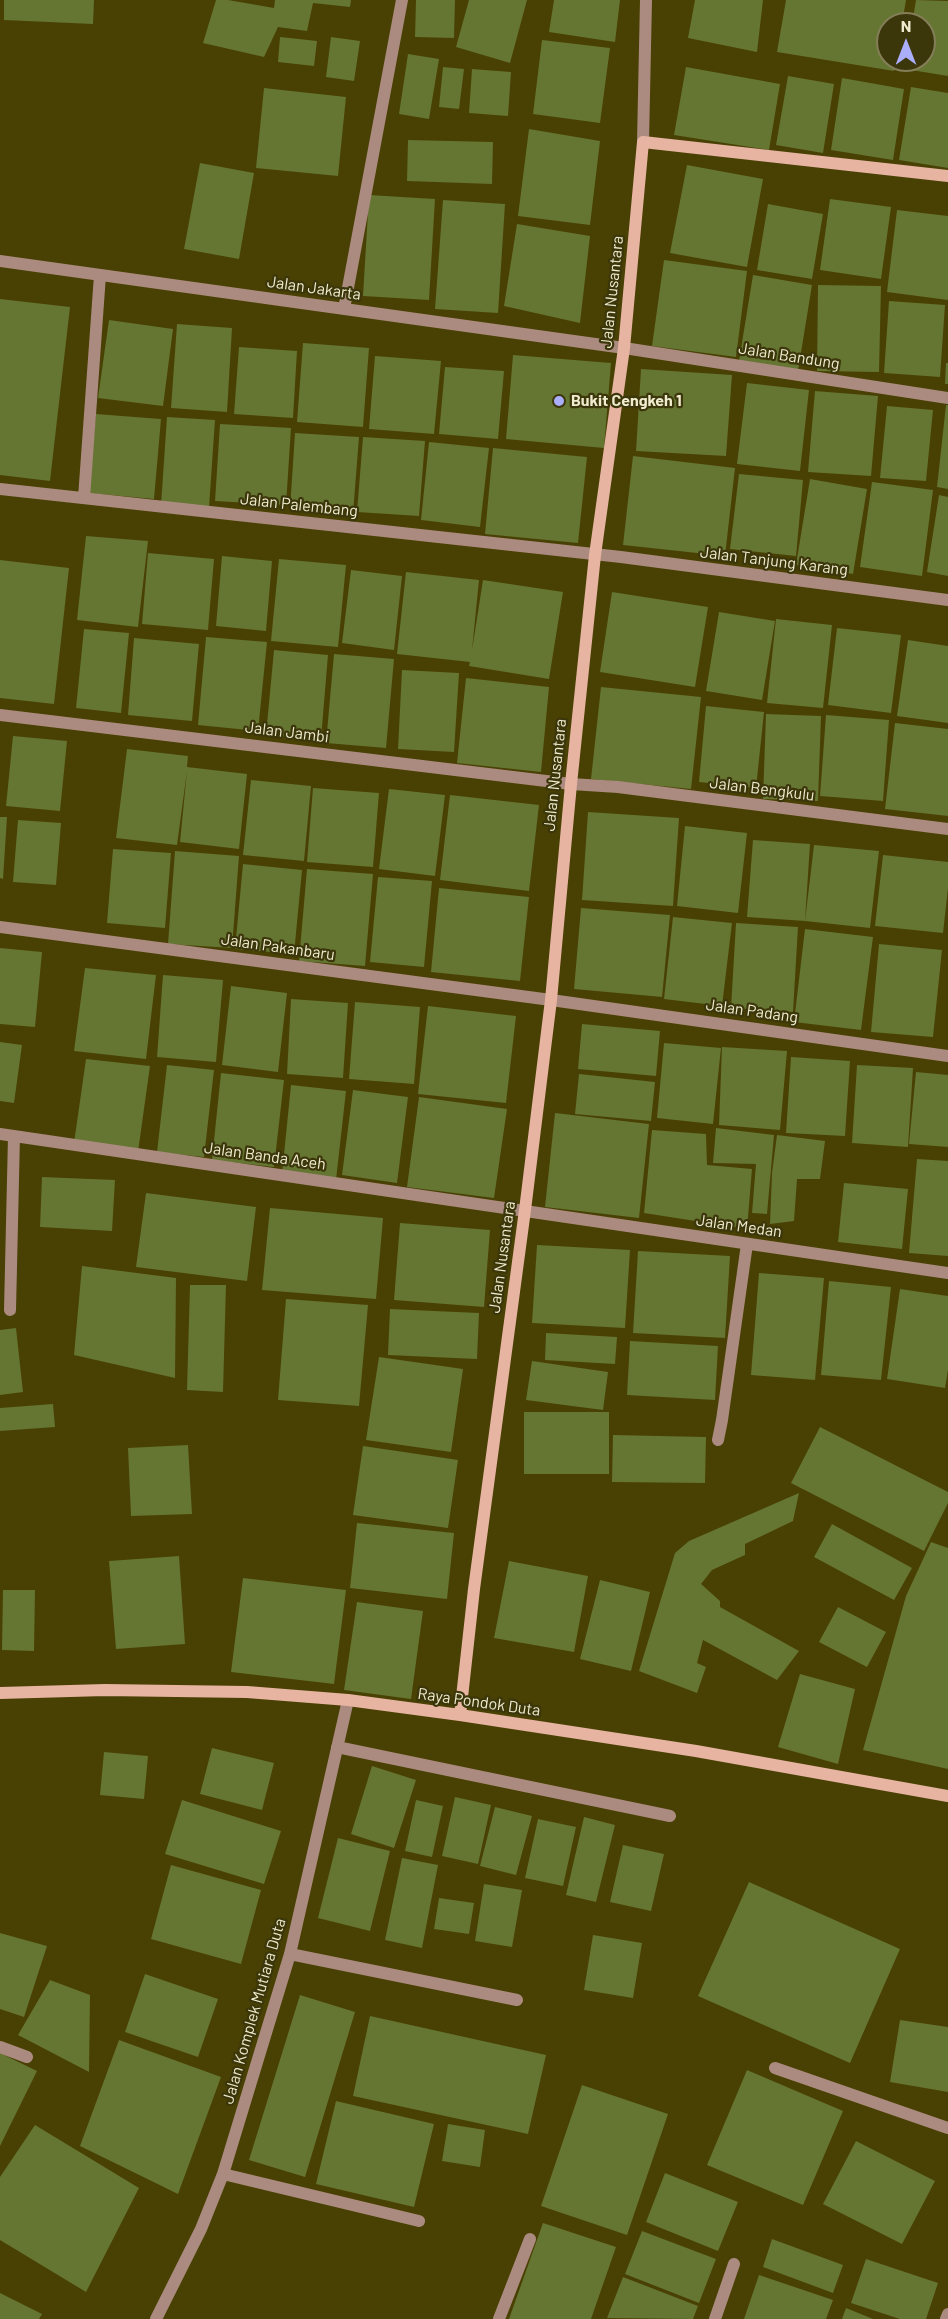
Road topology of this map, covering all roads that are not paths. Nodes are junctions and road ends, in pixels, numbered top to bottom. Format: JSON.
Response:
{"nodes":[{"id":1,"x":402,"y":0,"type":"edge"},
{"id":2,"x":646,"y":0,"type":"edge"},
{"id":3,"x":643,"y":142,"type":"junction"},
{"id":4,"x":948,"y":176,"type":"edge"},
{"id":5,"x":0,"y":261,"type":"edge"},
{"id":6,"x":100,"y":275,"type":"junction"},
{"id":7,"x":344,"y":309,"type":"junction"},
{"id":8,"x":624,"y":348,"type":"junction"},
{"id":9,"x":948,"y":398,"type":"edge"},
{"id":10,"x":0,"y":489,"type":"edge"},
{"id":11,"x":84,"y":498,"type":"junction"},
{"id":12,"x":595,"y":555,"type":"junction"},
{"id":13,"x":948,"y":600,"type":"edge"},
{"id":14,"x":0,"y":715,"type":"edge"},
{"id":15,"x":571,"y":784,"type":"junction"},
{"id":16,"x":948,"y":829,"type":"edge"},
{"id":17,"x":0,"y":927,"type":"edge"},
{"id":18,"x":551,"y":1000,"type":"junction"},
{"id":19,"x":948,"y":1056,"type":"edge"},
{"id":20,"x":0,"y":1134,"type":"edge"},
{"id":21,"x":14,"y":1136,"type":"junction"},
{"id":22,"x":525,"y":1210,"type":"junction"},
{"id":23,"x":747,"y":1244,"type":"junction"},
{"id":24,"x":948,"y":1273,"type":"edge"},
{"id":25,"x":10,"y":1310,"type":"dead end"},
{"id":26,"x":718,"y":1440,"type":"dead end"},
{"id":27,"x":0,"y":1693,"type":"edge"},
{"id":28,"x":348,"y":1700,"type":"junction"},
{"id":29,"x":460,"y":1715,"type":"junction"},
{"id":30,"x":337,"y":1747,"type":"junction"},
{"id":31,"x":948,"y":1796,"type":"edge"},
{"id":32,"x":670,"y":1816,"type":"dead end"},
{"id":33,"x":290,"y":1954,"type":"junction"},
{"id":34,"x":517,"y":2000,"type":"dead end"},
{"id":35,"x":0,"y":2047,"type":"edge"},
{"id":36,"x":27,"y":2056,"type":"dead end"},
{"id":37,"x":775,"y":2068,"type":"dead end"},
{"id":38,"x":948,"y":2128,"type":"edge"},
{"id":39,"x":223,"y":2174,"type":"junction"},
{"id":40,"x":419,"y":2221,"type":"dead end"},
{"id":41,"x":530,"y":2239,"type":"dead end"},
{"id":42,"x":734,"y":2264,"type":"dead end"},
{"id":43,"x":948,"y":2314,"type":"edge"},
{"id":44,"x":156,"y":2319,"type":"edge"},
{"id":45,"x":499,"y":2319,"type":"edge"},
{"id":46,"x":715,"y":2319,"type":"edge"},
{"id":47,"x":946,"y":2319,"type":"edge"}],
"edges":[{"from":1,"to":7,"type":"street"},
{"from":2,"to":3,"type":"street"},
{"from":3,"to":4,"type":"street"},
{"from":3,"to":8,"type":"street","name":"Jalan Nusantara"},
{"from":5,"to":6,"type":"street","name":"Jalan Jakarta"},
{"from":6,"to":7,"type":"street","name":"Jalan Jakarta"},
{"from":6,"to":11,"type":"street"},
{"from":7,"to":8,"type":"street","name":"Jalan Jakarta"},
{"from":8,"to":9,"type":"street","name":"Jalan Bandung"},
{"from":8,"to":12,"type":"street","name":"Jalan Nusantara"},
{"from":10,"to":11,"type":"street","name":"Jalan Palembang"},
{"from":11,"to":12,"type":"street","name":"Jalan Palembang"},
{"from":12,"to":13,"type":"street","name":"Jalan Tanjung Karang"},
{"from":12,"to":15,"type":"street","name":"Jalan Nusantara"},
{"from":14,"to":15,"type":"street","name":"Jalan Jambi"},
{"from":15,"to":16,"type":"street","name":"Jalan Bengkulu"},
{"from":15,"to":18,"type":"street","name":"Jalan Nusantara"},
{"from":17,"to":18,"type":"street","name":"Jalan Pakanbaru"},
{"from":18,"to":19,"type":"street","name":"Jalan Padang"},
{"from":18,"to":22,"type":"street","name":"Jalan Nusantara"},
{"from":20,"to":21,"type":"street","name":"Jalan Banda Aceh"},
{"from":21,"to":22,"type":"street","name":"Jalan Banda Aceh"},
{"from":21,"to":25,"type":"street"},
{"from":22,"to":23,"type":"street","name":"Jalan Medan"},
{"from":22,"to":29,"type":"street","name":"Jalan Nusantara"},
{"from":23,"to":24,"type":"street","name":"Jalan Medan"},
{"from":23,"to":26,"type":"street"},
{"from":27,"to":28,"type":"street","name":"Raya Pondok Duta"},
{"from":28,"to":29,"type":"street","name":"Raya Pondok Duta"},
{"from":28,"to":30,"type":"street","name":"Jalan Komplek Mutiara Duta"},
{"from":29,"to":31,"type":"street","name":"Raya Pondok Duta"},
{"from":30,"to":32,"type":"street"},
{"from":30,"to":33,"type":"street","name":"Jalan Komplek Mutiara Duta"},
{"from":33,"to":34,"type":"street"},
{"from":33,"to":39,"type":"street","name":"Jalan Komplek Mutiara Duta"},
{"from":35,"to":36,"type":"street"},
{"from":37,"to":38,"type":"street"},
{"from":39,"to":40,"type":"street"},
{"from":39,"to":44,"type":"street","name":"Jalan Komplek Mutiara Duta"},
{"from":41,"to":45,"type":"street"},
{"from":42,"to":46,"type":"street"},
{"from":43,"to":47,"type":"street"}]}
